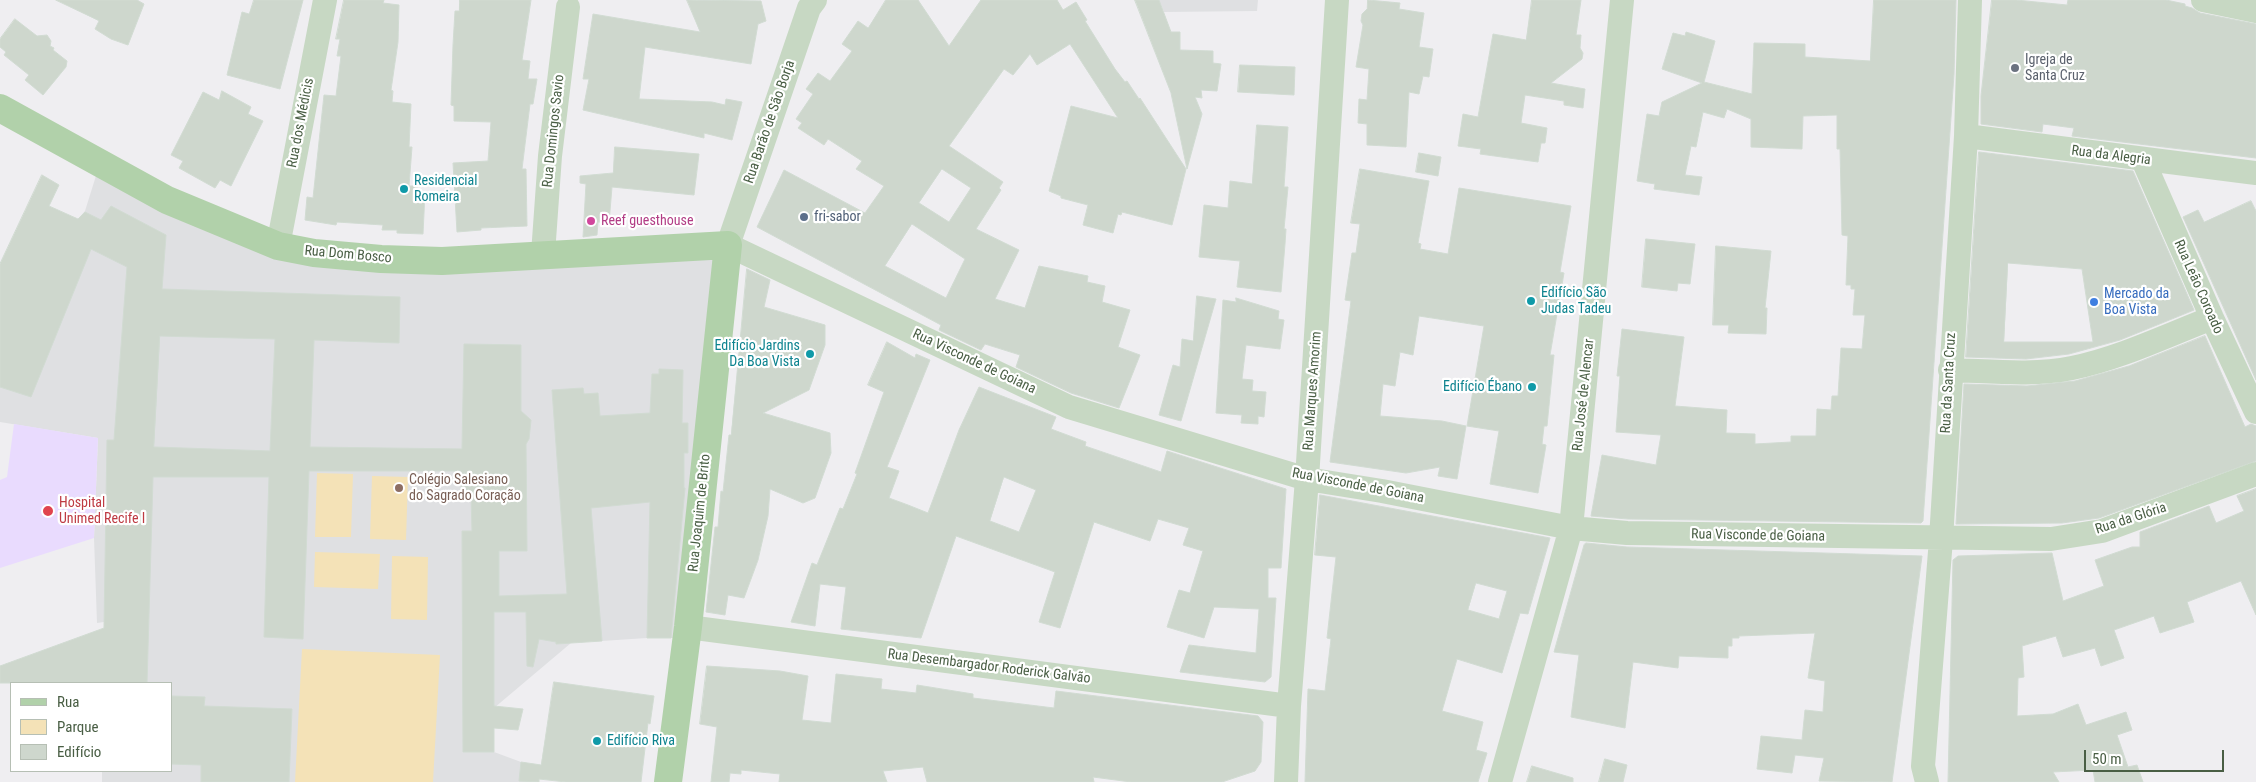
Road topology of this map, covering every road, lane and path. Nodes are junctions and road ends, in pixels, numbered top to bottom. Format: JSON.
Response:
{"nodes":[{"id":1,"x":325,"y":0,"type":"edge"},
{"id":2,"x":1337,"y":0,"type":"edge"},
{"id":3,"x":1622,"y":0,"type":"edge"},
{"id":4,"x":1970,"y":0,"type":"edge"},
{"id":5,"x":2203,"y":0,"type":"edge"},
{"id":6,"x":810,"y":3,"type":"edge"},
{"id":7,"x":568,"y":7,"type":"dead end"},
{"id":8,"x":2256,"y":11,"type":"edge"},
{"id":9,"x":0,"y":108,"type":"edge"},
{"id":10,"x":1966,"y":136,"type":"junction"},
{"id":11,"x":2143,"y":160,"type":"junction"},
{"id":12,"x":2256,"y":173,"type":"edge"},
{"id":13,"x":728,"y":245,"type":"junction"},
{"id":14,"x":278,"y":246,"type":"junction"},
{"id":15,"x":543,"y":254,"type":"junction"},
{"id":16,"x":2212,"y":318,"type":"junction"},
{"id":17,"x":1950,"y":370,"type":"junction"},
{"id":18,"x":2256,"y":412,"type":"edge"},
{"id":19,"x":2256,"y":474,"type":"edge"},
{"id":20,"x":1307,"y":479,"type":"junction"},
{"id":21,"x":1571,"y":528,"type":"junction"},
{"id":22,"x":1941,"y":539,"type":"junction"},
{"id":23,"x":688,"y":627,"type":"junction"},
{"id":24,"x":1289,"y":706,"type":"junction"},
{"id":25,"x":1925,"y":774,"type":"edge"},
{"id":26,"x":668,"y":782,"type":"edge"},
{"id":27,"x":1286,"y":782,"type":"edge"},
{"id":28,"x":1500,"y":782,"type":"edge"}],
"edges":[{"from":1,"to":14,"type":"street","name":"Rua dos Médicis"},
{"from":2,"to":20,"type":"street","name":"Rua Marques Amorim"},
{"from":3,"to":21,"type":"street","name":"Rua José de Alencar"},
{"from":4,"to":10,"type":"street","name":"Rua da Santa Cruz"},
{"from":5,"to":8,"type":"street"},
{"from":6,"to":13,"type":"street","name":"Rua Barão de São Borja"},
{"from":7,"to":15,"type":"street","name":"Rua Domingos Savio"},
{"from":9,"to":14,"type":"main road","name":"Rua Dom Bosco"},
{"from":10,"to":11,"type":"street","name":"Rua da Alegria"},
{"from":10,"to":17,"type":"street","name":"Rua da Santa Cruz"},
{"from":11,"to":12,"type":"street","name":"Rua da Alegria"},
{"from":11,"to":16,"type":"street","name":"Rua Leão Coroado"},
{"from":13,"to":15,"type":"main road","name":"Rua Dom Bosco"},
{"from":13,"to":20,"type":"street","name":"Rua Visconde de Goiana"},
{"from":13,"to":23,"type":"main road","name":"Rua Joaquim de Brito"},
{"from":14,"to":15,"type":"main road","name":"Rua Dom Bosco"},
{"from":16,"to":17,"type":"street"},
{"from":16,"to":18,"type":"street","name":"Rua Leão Coroado"},
{"from":17,"to":22,"type":"street","name":"Rua da Santa Cruz"},
{"from":19,"to":22,"type":"street","name":"Rua da Glória"},
{"from":20,"to":21,"type":"street","name":"Rua Visconde de Goiana"},
{"from":20,"to":24,"type":"street","name":"Rua Marques Amorim"},
{"from":21,"to":22,"type":"street","name":"Rua Visconde de Goiana"},
{"from":21,"to":28,"type":"street","name":"Rua José de Alencar"},
{"from":22,"to":25,"type":"street","name":"Rua da Santa Cruz"},
{"from":23,"to":24,"type":"street","name":"Rua Desembargador Roderick Galvão"},
{"from":23,"to":26,"type":"main road","name":"Rua Joaquim de Brito"},
{"from":24,"to":27,"type":"street","name":"Rua Marques Amorim"}]}
